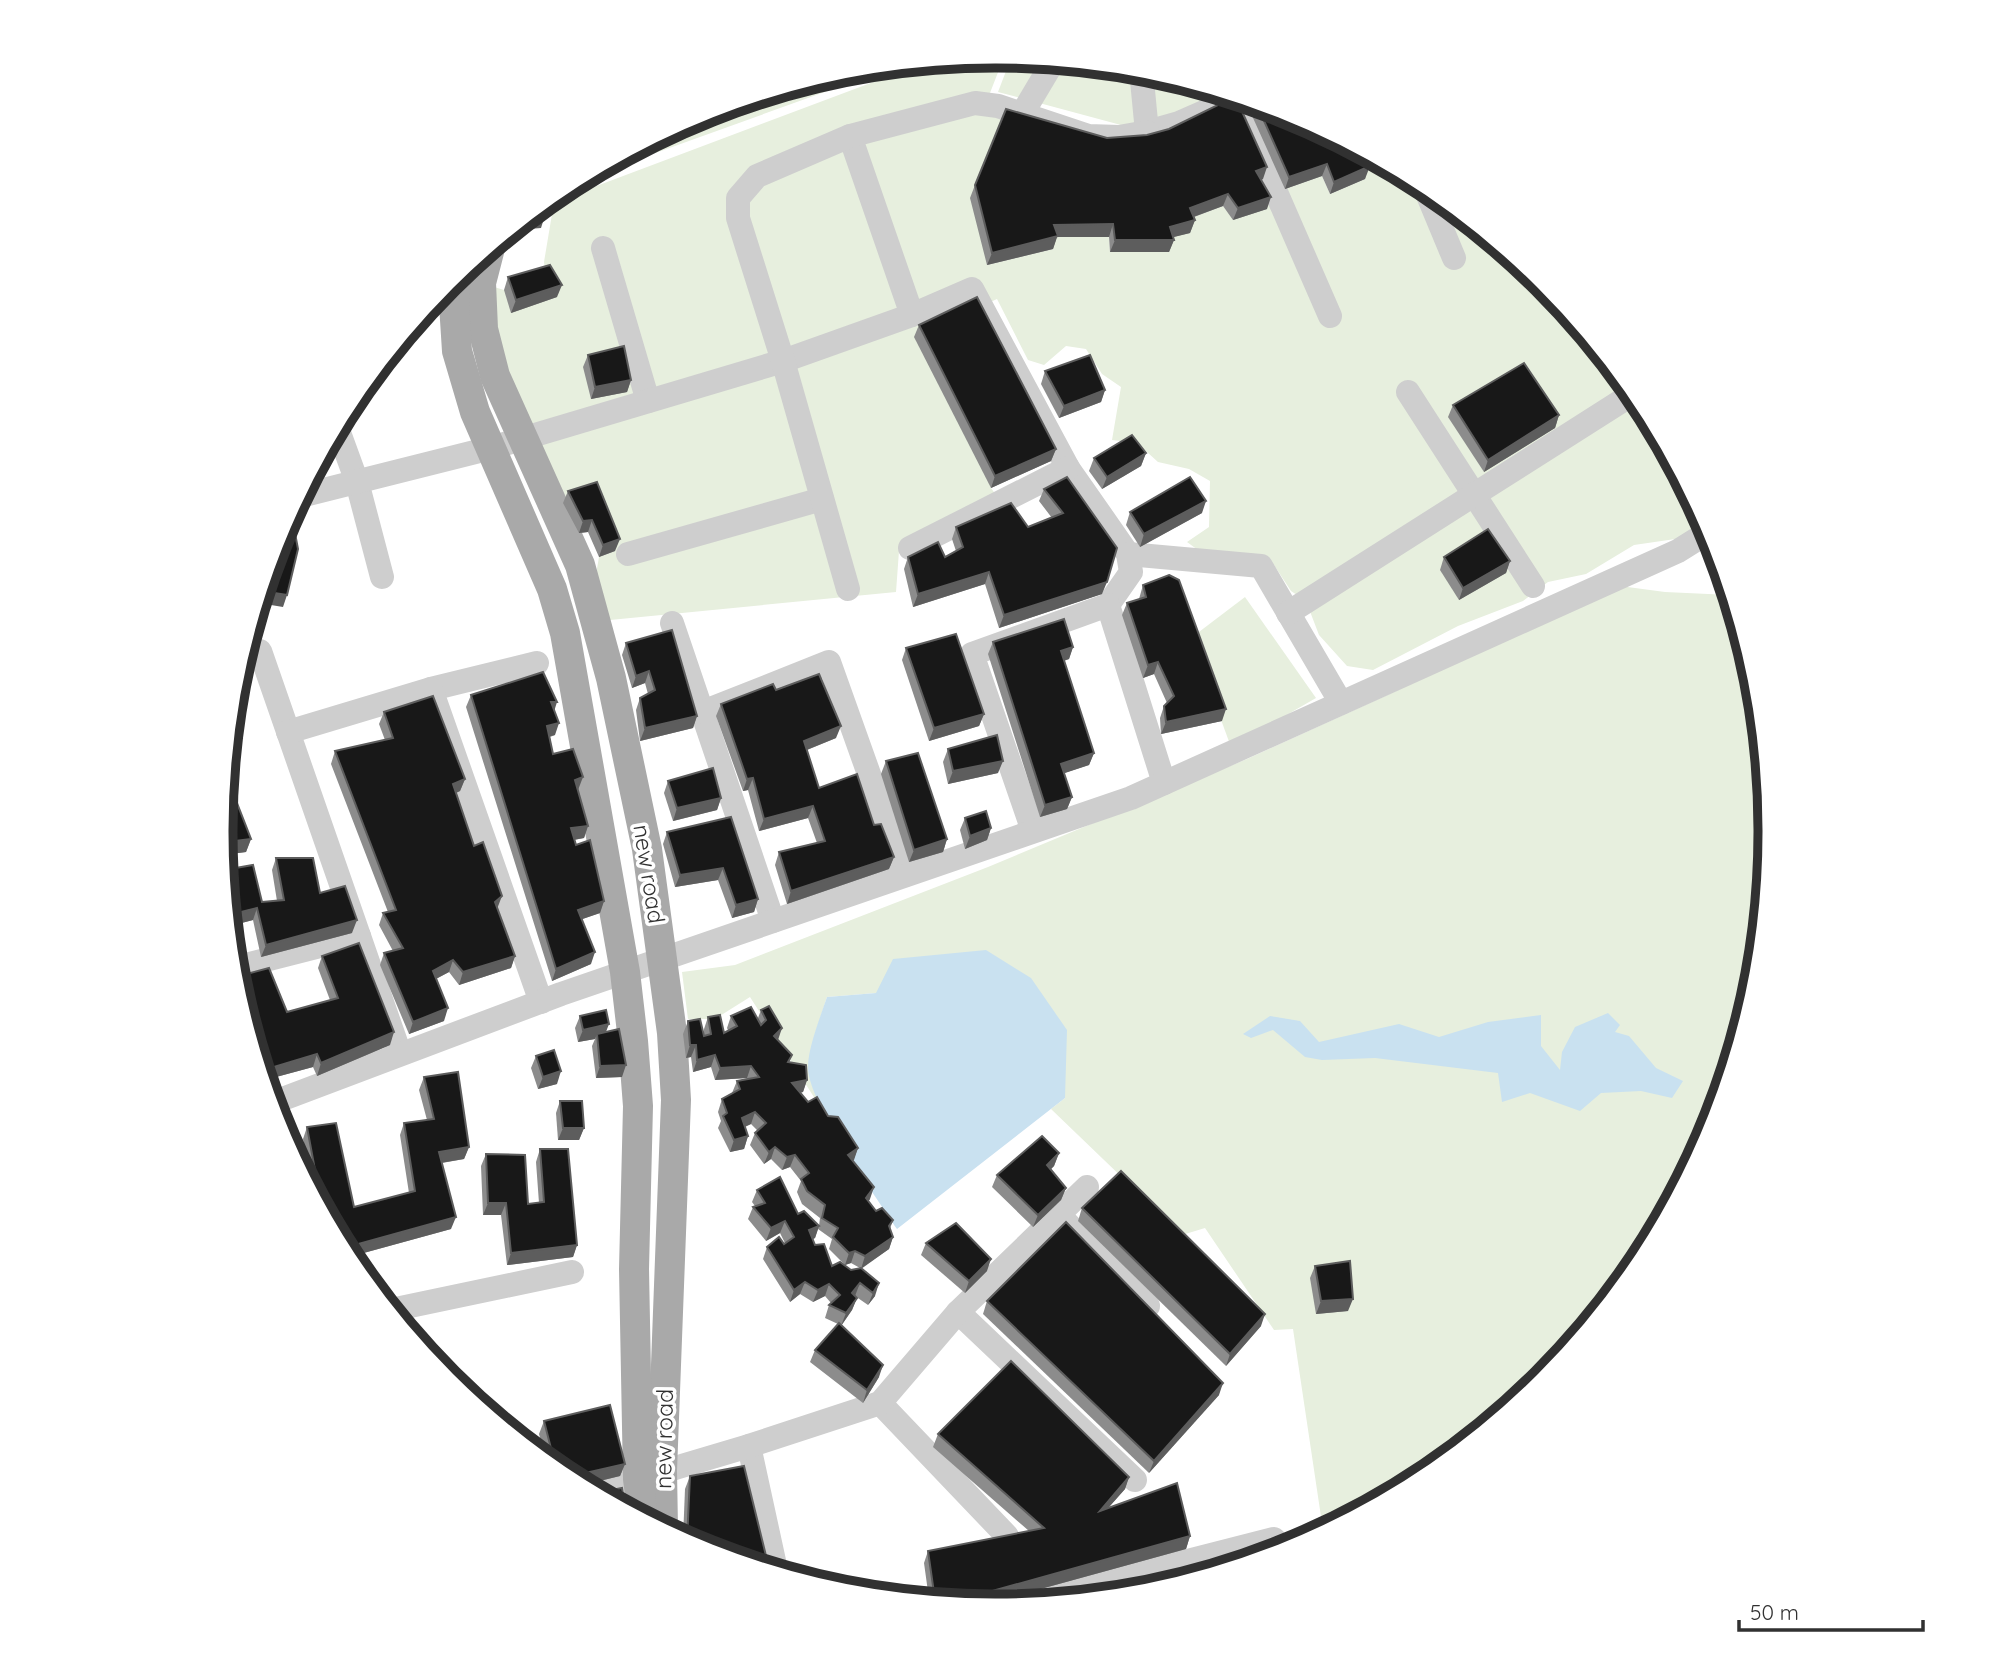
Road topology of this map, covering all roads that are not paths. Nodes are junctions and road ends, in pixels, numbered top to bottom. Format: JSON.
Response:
{"nodes":[{"id":1,"x":1047,"y":70,"type":"edge"},
{"id":2,"x":1142,"y":83,"type":"edge"},
{"id":3,"x":1223,"y":103,"type":"edge"},
{"id":4,"x":1240,"y":109,"type":"edge"},
{"id":5,"x":1022,"y":114,"type":"junction"},
{"id":6,"x":1147,"y":132,"type":"junction"},
{"id":7,"x":850,"y":136,"type":"junction"},
{"id":8,"x":1433,"y":207,"type":"edge"},
{"id":9,"x":603,"y":248,"type":"dead end"},
{"id":10,"x":1454,"y":258,"type":"dead end"},
{"id":11,"x":486,"y":265,"type":"edge"},
{"id":12,"x":459,"y":294,"type":"edge"},
{"id":13,"x":912,"y":315,"type":"junction"},
{"id":14,"x":1330,"y":316,"type":"dead end"},
{"id":15,"x":783,"y":361,"type":"junction"},
{"id":16,"x":1408,"y":392,"type":"dead end"},
{"id":17,"x":1624,"y":399,"type":"edge"},
{"id":18,"x":648,"y":401,"type":"junction"},
{"id":19,"x":522,"y":439,"type":"junction"},
{"id":20,"x":341,"y":440,"type":"edge"},
{"id":21,"x":491,"y":449,"type":"junction"},
{"id":22,"x":1068,"y":468,"type":"junction"},
{"id":23,"x":356,"y":482,"type":"junction"},
{"id":24,"x":311,"y":493,"type":"edge"},
{"id":25,"x":1474,"y":495,"type":"junction"},
{"id":26,"x":822,"y":499,"type":"junction"},
{"id":27,"x":1699,"y":538,"type":"edge"},
{"id":28,"x":910,"y":548,"type":"dead end"},
{"id":29,"x":1128,"y":554,"type":"junction"},
{"id":30,"x":628,"y":555,"type":"dead end"},
{"id":31,"x":382,"y":577,"type":"dead end"},
{"id":32,"x":1533,"y":586,"type":"dead end"},
{"id":33,"x":848,"y":589,"type":"dead end"},
{"id":34,"x":1108,"y":605,"type":"junction"},
{"id":35,"x":1288,"y":612,"type":"junction"},
{"id":36,"x":672,"y":624,"type":"dead end"},
{"id":37,"x":255,"y":652,"type":"edge"},
{"id":38,"x":537,"y":663,"type":"dead end"},
{"id":39,"x":431,"y":689,"type":"junction"},
{"id":40,"x":1341,"y":704,"type":"junction"},
{"id":41,"x":703,"y":712,"type":"junction"},
{"id":42,"x":288,"y":732,"type":"junction"},
{"id":43,"x":1164,"y":783,"type":"junction"},
{"id":44,"x":1033,"y":831,"type":"junction"},
{"id":45,"x":905,"y":876,"type":"junction"},
{"id":46,"x":773,"y":921,"type":"junction"},
{"id":47,"x":359,"y":936,"type":"junction"},
{"id":48,"x":661,"y":959,"type":"junction"},
{"id":49,"x":245,"y":965,"type":"edge"},
{"id":50,"x":625,"y":972,"type":"junction"},
{"id":51,"x":541,"y":1002,"type":"junction"},
{"id":52,"x":400,"y":1054,"type":"junction"},
{"id":53,"x":282,"y":1099,"type":"edge"},
{"id":54,"x":1087,"y":1186,"type":"dead end"},
{"id":55,"x":1058,"y":1214,"type":"junction"},
{"id":56,"x":572,"y":1272,"type":"dead end"},
{"id":57,"x":401,"y":1308,"type":"edge"},
{"id":58,"x":958,"y":1312,"type":"junction"},
{"id":59,"x":1164,"y":1322,"type":"edge"},
{"id":60,"x":880,"y":1403,"type":"junction"},
{"id":61,"x":748,"y":1446,"type":"junction"},
{"id":62,"x":650,"y":1475,"type":"junction"},
{"id":63,"x":1135,"y":1479,"type":"dead end"},
{"id":64,"x":605,"y":1487,"type":"edge"},
{"id":65,"x":645,"y":1508,"type":"edge"},
{"id":66,"x":660,"y":1516,"type":"edge"},
{"id":67,"x":1007,"y":1536,"type":"edge"},
{"id":68,"x":1274,"y":1539,"type":"dead end"},
{"id":69,"x":774,"y":1560,"type":"edge"},
{"id":70,"x":1081,"y":1588,"type":"edge"}],
"edges":[{"from":1,"to":5,"type":"street"},
{"from":2,"to":6,"type":"street"},
{"from":3,"to":6,"type":"street"},
{"from":4,"to":14,"type":"street"},
{"from":5,"to":6,"type":"street"},
{"from":5,"to":7,"type":"street"},
{"from":7,"to":13,"type":"street"},
{"from":7,"to":15,"type":"street"},
{"from":8,"to":10,"type":"street"},
{"from":9,"to":18,"type":"street"},
{"from":11,"to":12,"type":"main road","name":"new road"},
{"from":12,"to":19,"type":"main road","name":"new road"},
{"from":12,"to":21,"type":"main road","name":"new road"},
{"from":13,"to":15,"type":"street"},
{"from":13,"to":22,"type":"street"},
{"from":15,"to":18,"type":"street"},
{"from":15,"to":26,"type":"street"},
{"from":16,"to":25,"type":"street"},
{"from":17,"to":25,"type":"street"},
{"from":18,"to":19,"type":"street"},
{"from":19,"to":21,"type":"street"},
{"from":19,"to":48,"type":"main road","name":"new road"},
{"from":20,"to":23,"type":"street"},
{"from":21,"to":23,"type":"street"},
{"from":21,"to":50,"type":"main road","name":"new road"},
{"from":22,"to":28,"type":"street"},
{"from":22,"to":29,"type":"street"},
{"from":23,"to":24,"type":"street"},
{"from":23,"to":31,"type":"street"},
{"from":25,"to":32,"type":"street"},
{"from":25,"to":35,"type":"street"},
{"from":26,"to":30,"type":"street"},
{"from":26,"to":33,"type":"street"},
{"from":27,"to":40,"type":"street"},
{"from":29,"to":34,"type":"street"},
{"from":29,"to":35,"type":"street"},
{"from":34,"to":43,"type":"street"},
{"from":34,"to":44,"type":"street"},
{"from":35,"to":40,"type":"street"},
{"from":36,"to":41,"type":"street"},
{"from":37,"to":42,"type":"street"},
{"from":38,"to":39,"type":"street"},
{"from":39,"to":42,"type":"street"},
{"from":39,"to":51,"type":"street"},
{"from":40,"to":43,"type":"street"},
{"from":41,"to":45,"type":"street"},
{"from":41,"to":46,"type":"street"},
{"from":42,"to":47,"type":"street"},
{"from":43,"to":44,"type":"street"},
{"from":44,"to":45,"type":"street"},
{"from":45,"to":46,"type":"street"},
{"from":46,"to":48,"type":"street"},
{"from":47,"to":49,"type":"street"},
{"from":47,"to":52,"type":"street"},
{"from":48,"to":50,"type":"street"},
{"from":48,"to":62,"type":"main road","name":"new road"},
{"from":50,"to":51,"type":"street"},
{"from":50,"to":62,"type":"main road","name":"new road"},
{"from":51,"to":52,"type":"street"},
{"from":52,"to":53,"type":"street"},
{"from":54,"to":55,"type":"street"},
{"from":55,"to":58,"type":"street"},
{"from":55,"to":59,"type":"street"},
{"from":56,"to":57,"type":"street"},
{"from":58,"to":60,"type":"street"},
{"from":58,"to":63,"type":"street"},
{"from":60,"to":61,"type":"street"},
{"from":60,"to":67,"type":"street"},
{"from":61,"to":62,"type":"street"},
{"from":61,"to":69,"type":"street"},
{"from":62,"to":64,"type":"street"},
{"from":62,"to":65,"type":"main road","name":"new road"},
{"from":62,"to":66,"type":"main road","name":"new road"},
{"from":68,"to":70,"type":"street"}]}
